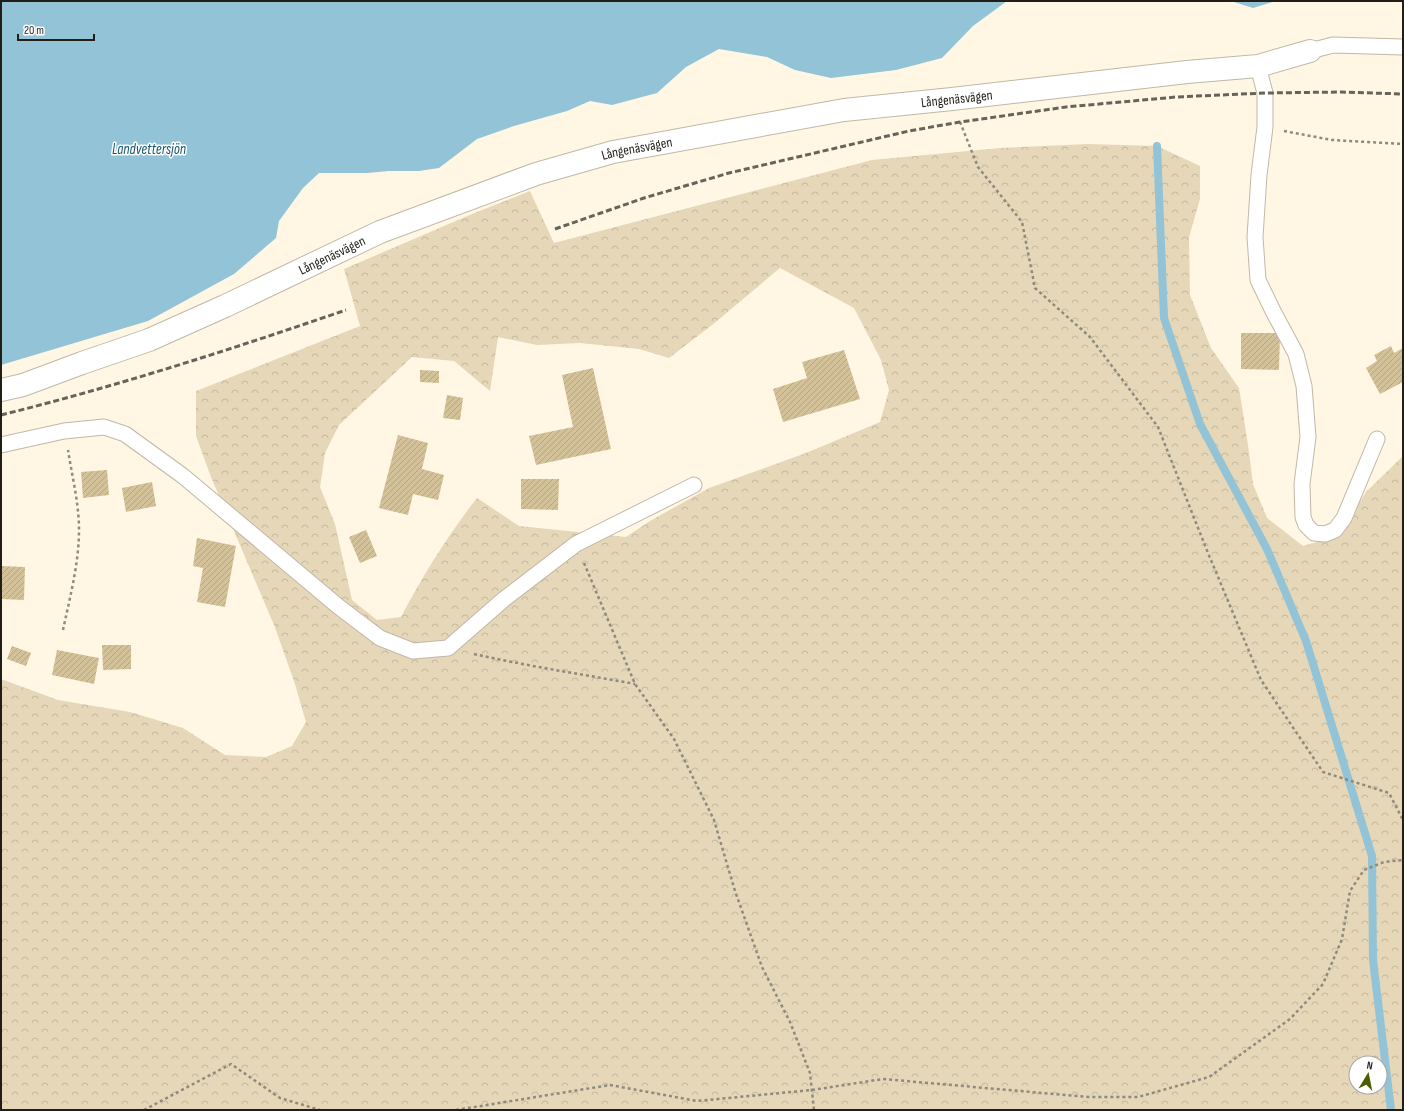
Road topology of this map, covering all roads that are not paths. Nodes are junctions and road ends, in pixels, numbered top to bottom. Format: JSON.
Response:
{"nodes":[{"id":1,"x":1403,"y":47,"type":"edge"},
{"id":2,"x":1310,"y":51,"type":"joint"},
{"id":3,"x":1258,"y":66,"type":"junction"},
{"id":4,"x":1,"y":390,"type":"edge"},
{"id":5,"x":1377,"y":439,"type":"dead end"},
{"id":6,"x":1,"y":445,"type":"edge"},
{"id":7,"x":694,"y":485,"type":"dead end"}],
"edges":[{"from":1,"to":2,"type":"lane"},
{"from":2,"to":3,"type":"street","name":"Långenäsvägen"},
{"from":3,"to":4,"type":"street","name":"Långenäsvägen"},
{"from":3,"to":5,"type":"lane"},
{"from":6,"to":7,"type":"lane"}]}
